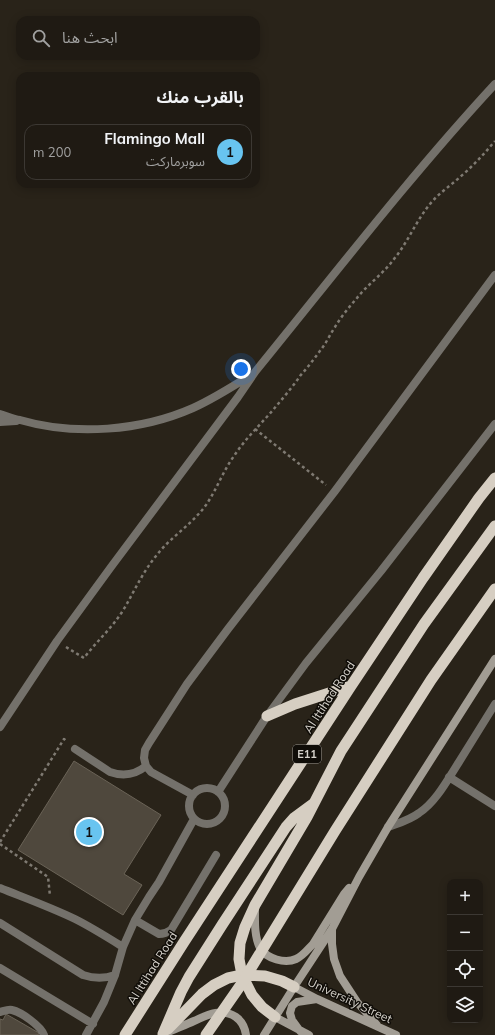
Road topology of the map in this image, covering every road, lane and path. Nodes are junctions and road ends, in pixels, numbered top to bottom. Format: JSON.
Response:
{"nodes":[{"id":1,"x":495,"y":84,"type":"edge"},
{"id":2,"x":495,"y":141,"type":"edge"},
{"id":3,"x":495,"y":276,"type":"edge"},
{"id":4,"x":255,"y":372,"type":"junction"},
{"id":5,"x":0,"y":414,"type":"edge"},
{"id":6,"x":21,"y":421,"type":"junction"},
{"id":7,"x":0,"y":422,"type":"edge"},
{"id":8,"x":495,"y":424,"type":"edge"},
{"id":9,"x":255,"y":429,"type":"junction"},
{"id":10,"x":495,"y":478,"type":"edge"},
{"id":11,"x":334,"y":491,"type":"junction"},
{"id":12,"x":495,"y":526,"type":"edge"},
{"id":13,"x":495,"y":589,"type":"edge"},
{"id":14,"x":57,"y":641,"type":"junction"},
{"id":15,"x":495,"y":659,"type":"edge"},
{"id":16,"x":351,"y":686,"type":"junction"},
{"id":17,"x":495,"y":704,"type":"edge"},
{"id":18,"x":268,"y":716,"type":"junction"},
{"id":19,"x":0,"y":727,"type":"edge"},
{"id":20,"x":76,"y":749,"type":"joint"},
{"id":21,"x":146,"y":766,"type":"junction"},
{"id":22,"x":449,"y":777,"type":"junction"},
{"id":23,"x":218,"y":792,"type":"junction"},
{"id":24,"x":193,"y":795,"type":"junction"},
{"id":25,"x":313,"y":803,"type":"junction"},
{"id":26,"x":495,"y":806,"type":"edge"},
{"id":27,"x":194,"y":819,"type":"junction"},
{"id":28,"x":388,"y":827,"type":"junction"},
{"id":29,"x":0,"y":843,"type":"edge"},
{"id":30,"x":216,"y":855,"type":"dead end"},
{"id":31,"x":359,"y":877,"type":"junction"},
{"id":32,"x":0,"y":888,"type":"edge"},
{"id":33,"x":255,"y":905,"type":"junction"},
{"id":34,"x":51,"y":908,"type":"junction"},
{"id":35,"x":135,"y":920,"type":"junction"},
{"id":36,"x":0,"y":923,"type":"edge"},
{"id":37,"x":332,"y":929,"type":"junction"},
{"id":38,"x":123,"y":947,"type":"junction"},
{"id":39,"x":0,"y":968,"type":"edge"},
{"id":40,"x":115,"y":975,"type":"junction"},
{"id":41,"x":242,"y":975,"type":"junction"},
{"id":42,"x":294,"y":987,"type":"junction"},
{"id":43,"x":317,"y":999,"type":"junction"},
{"id":44,"x":0,"y":1012,"type":"edge"},
{"id":45,"x":275,"y":1017,"type":"junction"},
{"id":46,"x":93,"y":1024,"type":"junction"},
{"id":47,"x":379,"y":1028,"type":"junction"},
{"id":48,"x":300,"y":1031,"type":"junction"},
{"id":49,"x":44,"y":1035,"type":"edge"},
{"id":50,"x":86,"y":1035,"type":"edge"},
{"id":51,"x":125,"y":1035,"type":"edge"},
{"id":52,"x":163,"y":1035,"type":"edge"},
{"id":53,"x":206,"y":1035,"type":"edge"},
{"id":54,"x":246,"y":1035,"type":"edge"},
{"id":55,"x":264,"y":1035,"type":"edge"},
{"id":56,"x":310,"y":1035,"type":"edge"},
{"id":57,"x":396,"y":1035,"type":"edge"}],
"edges":[{"from":1,"to":4,"type":"street"},
{"from":2,"to":9,"type":"path"},
{"from":3,"to":11,"type":"street"},
{"from":4,"to":6,"type":"street"},
{"from":4,"to":14,"type":"street"},
{"from":5,"to":6,"type":"street"},
{"from":6,"to":7,"type":"street"},
{"from":8,"to":18,"type":"street"},
{"from":9,"to":11,"type":"path"},
{"from":9,"to":14,"type":"path"},
{"from":10,"to":16,"type":"highway","name":"Al Ittihad Road","number":"E11"},
{"from":11,"to":21,"type":"street"},
{"from":12,"to":25,"type":"highway"},
{"from":13,"to":53,"type":"highway","bridge":true},
{"from":14,"to":19,"type":"street"},
{"from":15,"to":28,"type":"main road"},
{"from":16,"to":18,"type":"highway"},
{"from":16,"to":51,"type":"highway","name":"Al Ittihad Road","number":"E11"},
{"from":17,"to":22,"type":"street"},
{"from":18,"to":23,"type":"street"},
{"from":20,"to":21,"type":"street"},
{"from":20,"to":29,"type":"path"},
{"from":21,"to":24,"type":"street"},
{"from":22,"to":26,"type":"street"},
{"from":22,"to":28,"type":"street"},
{"from":23,"to":24,"type":"street"},
{"from":23,"to":27,"type":"street"},
{"from":24,"to":27,"type":"street"},
{"from":25,"to":33,"type":"highway"},
{"from":25,"to":52,"type":"highway"},
{"from":27,"to":35,"type":"street"},
{"from":28,"to":31,"type":"main road"},
{"from":29,"to":34,"type":"path"},
{"from":30,"to":35,"type":"street"},
{"from":31,"to":33,"type":"main road"},
{"from":31,"to":37,"type":"main road"},
{"from":32,"to":34,"type":"street"},
{"from":33,"to":41,"type":"highway"},
{"from":34,"to":38,"type":"street"},
{"from":35,"to":38,"type":"street"},
{"from":36,"to":40,"type":"street"},
{"from":37,"to":42,"type":"main road"},
{"from":37,"to":47,"type":"main road"},
{"from":38,"to":40,"type":"street"},
{"from":39,"to":46,"type":"street"},
{"from":40,"to":46,"type":"street"},
{"from":41,"to":42,"type":"highway"},
{"from":41,"to":45,"type":"highway"},
{"from":41,"to":52,"type":"highway"},
{"from":42,"to":43,"type":"main road","name":"University Street"},
{"from":42,"to":45,"type":"main road"},
{"from":43,"to":47,"type":"main road","name":"University Street"},
{"from":43,"to":48,"type":"main road"},
{"from":44,"to":49,"type":"street"},
{"from":45,"to":48,"type":"main road"},
{"from":45,"to":55,"type":"main road"},
{"from":46,"to":50,"type":"street"},
{"from":47,"to":57,"type":"main road","name":"University Street"},
{"from":48,"to":56,"type":"main road"},
{"from":52,"to":54,"type":"main road"}]}
